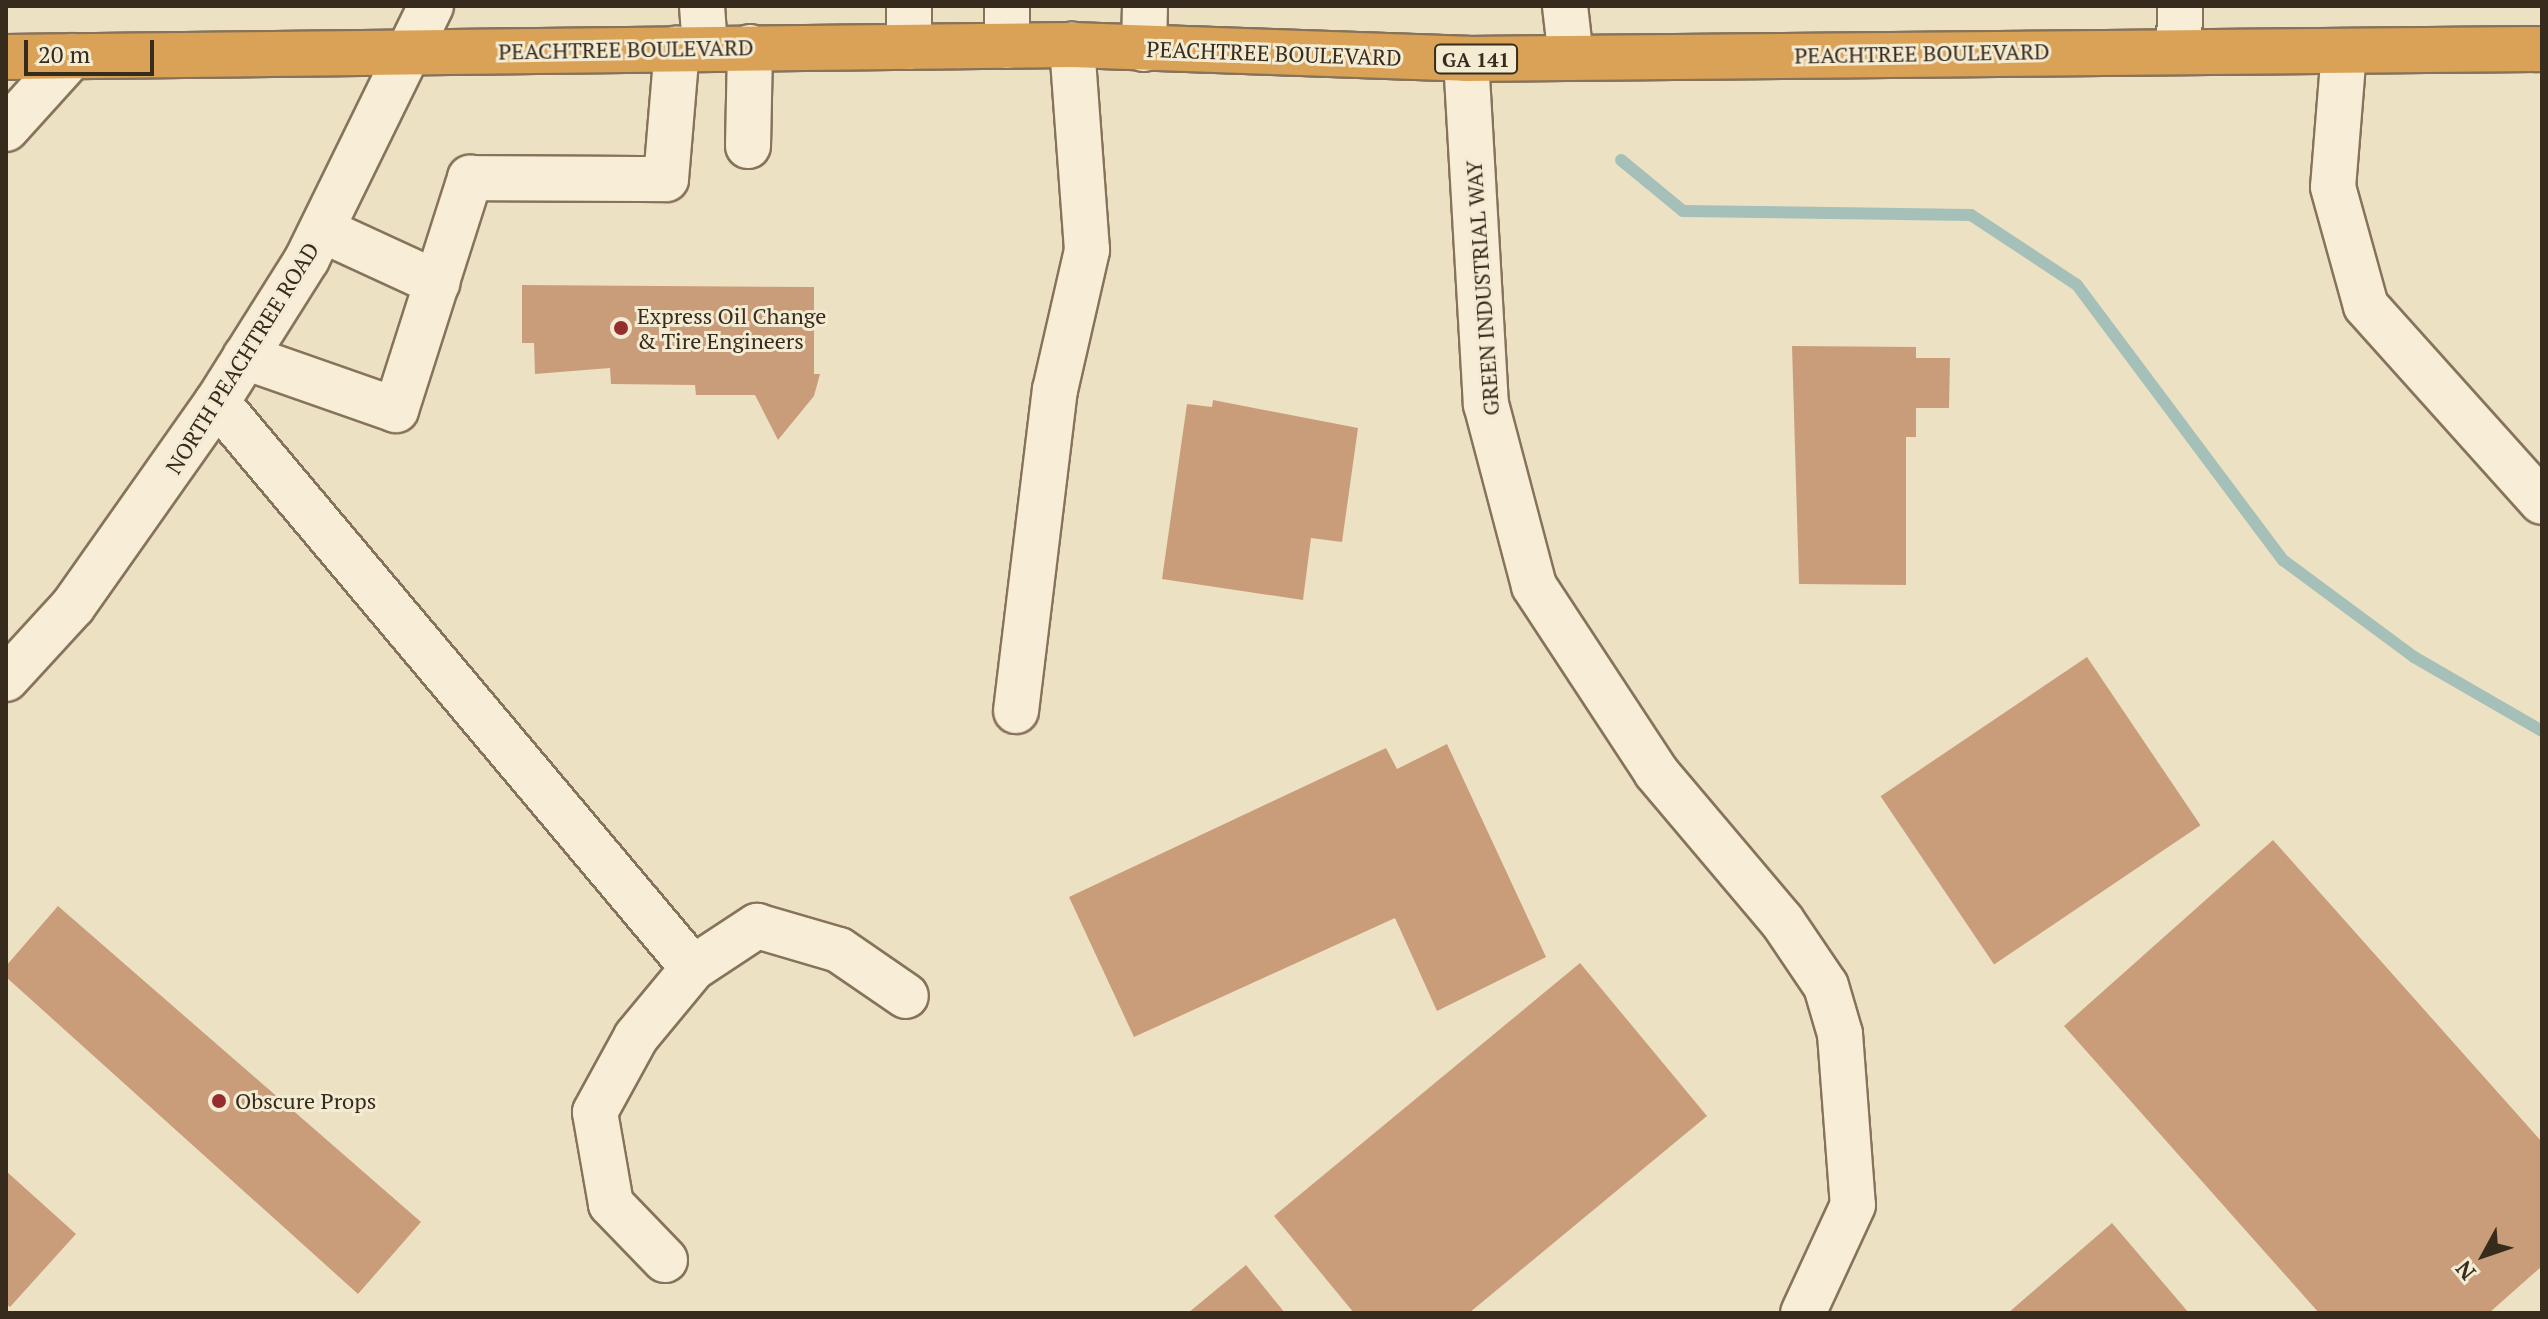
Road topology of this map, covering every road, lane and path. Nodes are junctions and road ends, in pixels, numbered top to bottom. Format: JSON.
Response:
{"nodes":[{"id":1,"x":431,"y":6,"type":"edge"},
{"id":2,"x":1145,"y":6,"type":"edge"},
{"id":3,"x":1565,"y":6,"type":"edge"},
{"id":4,"x":909,"y":26,"type":"edge"},
{"id":5,"x":1007,"y":26,"type":"edge"},
{"id":6,"x":2180,"y":27,"type":"edge"},
{"id":7,"x":695,"y":34,"type":"edge"},
{"id":8,"x":1072,"y":45,"type":"junction"},
{"id":9,"x":750,"y":47,"type":"junction"},
{"id":10,"x":1144,"y":49,"type":"junction"},
{"id":11,"x":2542,"y":49,"type":"edge"},
{"id":12,"x":410,"y":50,"type":"junction"},
{"id":13,"x":2344,"y":51,"type":"junction"},
{"id":14,"x":72,"y":56,"type":"junction"},
{"id":15,"x":6,"y":57,"type":"edge"},
{"id":16,"x":1571,"y":58,"type":"junction"},
{"id":17,"x":1466,"y":59,"type":"junction"},
{"id":18,"x":6,"y":129,"type":"edge"},
{"id":19,"x":748,"y":146,"type":"dead end"},
{"id":20,"x":322,"y":230,"type":"junction"},
{"id":21,"x":437,"y":283,"type":"junction"},
{"id":22,"x":245,"y":357,"type":"junction"},
{"id":23,"x":217,"y":402,"type":"junction"},
{"id":24,"x":2542,"y":502,"type":"edge"},
{"id":25,"x":10,"y":664,"type":"edge"},
{"id":26,"x":1016,"y":711,"type":"dead end"},
{"id":27,"x":693,"y":968,"type":"junction"},
{"id":28,"x":906,"y":996,"type":"dead end"},
{"id":29,"x":665,"y":1260,"type":"dead end"},
{"id":30,"x":1803,"y":1313,"type":"edge"}],
"edges":[{"from":1,"to":12,"type":"street","name":"NORTH PEACHTREE ROAD"},
{"from":2,"to":10,"type":"street"},
{"from":3,"to":16,"type":"street"},
{"from":4,"to":5,"type":"highway","name":"PEACHTREE BOULEVARD","number":"GA 141"},
{"from":4,"to":9,"type":"highway","name":"PEACHTREE BOULEVARD","number":"GA 141"},
{"from":5,"to":8,"type":"highway","name":"PEACHTREE BOULEVARD","number":"GA 141"},
{"from":6,"to":13,"type":"highway","name":"PEACHTREE BOULEVARD","number":"GA 141"},
{"from":6,"to":16,"type":"highway","name":"PEACHTREE BOULEVARD","number":"GA 141"},
{"from":7,"to":9,"type":"highway","name":"PEACHTREE BOULEVARD","number":"GA 141"},
{"from":7,"to":12,"type":"highway","name":"PEACHTREE BOULEVARD","number":"GA 141"},
{"from":7,"to":21,"type":"street"},
{"from":8,"to":10,"type":"highway","name":"PEACHTREE BOULEVARD","number":"GA 141"},
{"from":8,"to":26,"type":"street"},
{"from":9,"to":19,"type":"street"},
{"from":10,"to":17,"type":"highway","name":"PEACHTREE BOULEVARD","number":"GA 141"},
{"from":11,"to":13,"type":"highway","name":"PEACHTREE BOULEVARD","number":"GA 141"},
{"from":12,"to":14,"type":"highway","name":"PEACHTREE BOULEVARD","number":"GA 141"},
{"from":12,"to":20,"type":"street","name":"NORTH PEACHTREE ROAD"},
{"from":13,"to":24,"type":"street"},
{"from":14,"to":15,"type":"highway","name":"PEACHTREE BOULEVARD","number":"GA 141"},
{"from":14,"to":18,"type":"street"},
{"from":16,"to":17,"type":"highway","name":"PEACHTREE BOULEVARD","number":"GA 141"},
{"from":17,"to":30,"type":"street","name":"GREEN INDUSTRIAL WAY"},
{"from":20,"to":21,"type":"street"},
{"from":20,"to":22,"type":"street","name":"NORTH PEACHTREE ROAD"},
{"from":21,"to":22,"type":"street"},
{"from":22,"to":23,"type":"street","name":"NORTH PEACHTREE ROAD"},
{"from":23,"to":25,"type":"street","name":"NORTH PEACHTREE ROAD"},
{"from":23,"to":27,"type":"street"},
{"from":27,"to":28,"type":"street"},
{"from":27,"to":29,"type":"street"}]}
